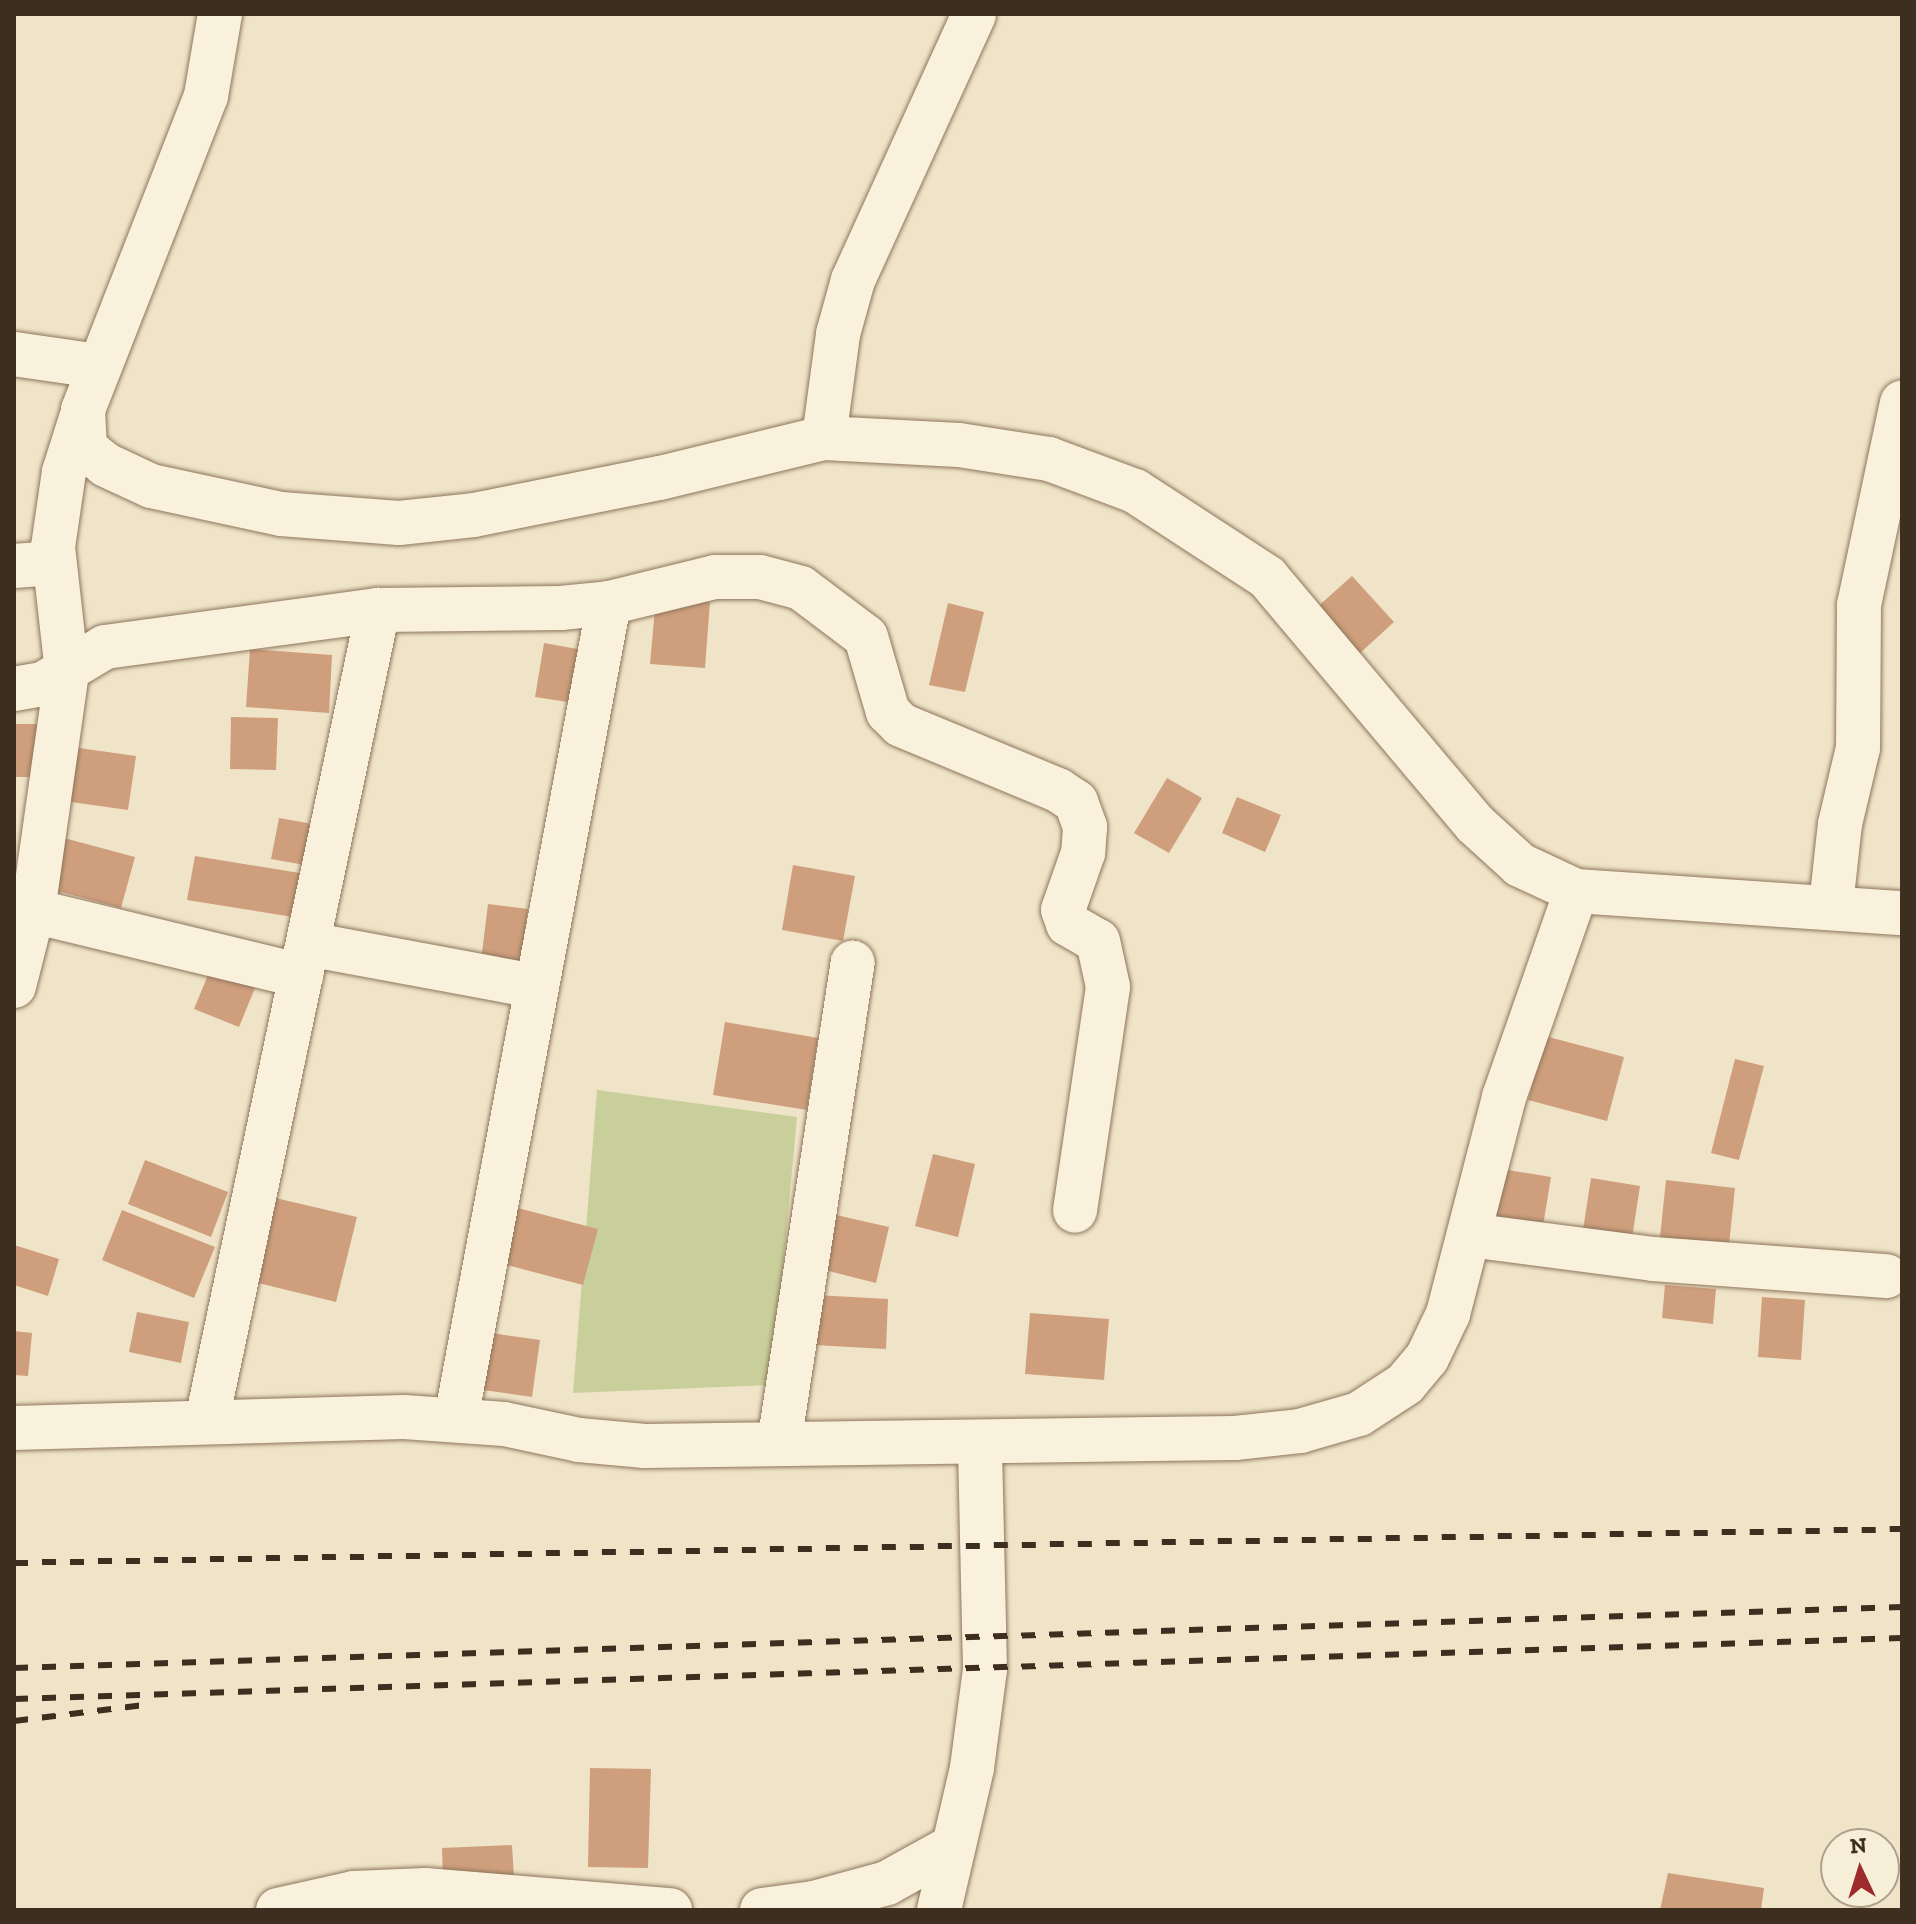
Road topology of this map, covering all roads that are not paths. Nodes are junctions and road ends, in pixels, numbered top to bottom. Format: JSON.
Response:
{"nodes":[{"id":1,"x":220,"y":14,"type":"edge"},
{"id":2,"x":974,"y":14,"type":"edge"},
{"id":3,"x":14,"y":354,"type":"edge"},
{"id":4,"x":97,"y":366,"type":"junction"},
{"id":5,"x":1902,"y":403,"type":"edge"},
{"id":6,"x":83,"y":410,"type":"junction"},
{"id":7,"x":825,"y":419,"type":"junction"},
{"id":8,"x":34,"y":565,"type":"edge"},
{"id":9,"x":609,"y":603,"type":"junction"},
{"id":10,"x":378,"y":610,"type":"junction"},
{"id":11,"x":67,"y":672,"type":"junction"},
{"id":12,"x":14,"y":689,"type":"edge"},
{"id":13,"x":1576,"y":891,"type":"junction"},
{"id":14,"x":1831,"y":905,"type":"junction"},
{"id":15,"x":33,"y":911,"type":"junction"},
{"id":16,"x":1902,"y":913,"type":"edge"},
{"id":17,"x":305,"y":960,"type":"junction"},
{"id":18,"x":853,"y":963,"type":"dead end"},
{"id":19,"x":14,"y":986,"type":"edge"},
{"id":20,"x":535,"y":986,"type":"junction"},
{"id":21,"x":1075,"y":1211,"type":"dead end"},
{"id":22,"x":1469,"y":1235,"type":"junction"},
{"id":23,"x":1886,"y":1276,"type":"dead end"},
{"id":24,"x":456,"y":1419,"type":"junction"},
{"id":25,"x":207,"y":1420,"type":"junction"},
{"id":26,"x":14,"y":1428,"type":"edge"},
{"id":27,"x":980,"y":1442,"type":"junction"},
{"id":28,"x":779,"y":1444,"type":"junction"},
{"id":29,"x":952,"y":1847,"type":"junction"},
{"id":30,"x":604,"y":1906,"type":"edge"},
{"id":31,"x":782,"y":1909,"type":"edge"},
{"id":32,"x":278,"y":1910,"type":"edge"},
{"id":33,"x":670,"y":1910,"type":"edge"},
{"id":34,"x":939,"y":1910,"type":"edge"}],
"edges":[{"from":1,"to":4,"type":"street"},
{"from":2,"to":7,"type":"street"},
{"from":3,"to":4,"type":"street"},
{"from":4,"to":6,"type":"street"},
{"from":5,"to":14,"type":"street"},
{"from":6,"to":7,"type":"street"},
{"from":6,"to":8,"type":"street"},
{"from":7,"to":13,"type":"street"},
{"from":8,"to":11,"type":"street"},
{"from":9,"to":10,"type":"street"},
{"from":9,"to":20,"type":"street"},
{"from":9,"to":21,"type":"street"},
{"from":10,"to":11,"type":"street"},
{"from":10,"to":17,"type":"street"},
{"from":11,"to":12,"type":"street"},
{"from":11,"to":15,"type":"street"},
{"from":13,"to":14,"type":"street"},
{"from":13,"to":22,"type":"street"},
{"from":14,"to":16,"type":"street"},
{"from":15,"to":17,"type":"street"},
{"from":15,"to":19,"type":"street"},
{"from":17,"to":20,"type":"street"},
{"from":17,"to":25,"type":"street"},
{"from":18,"to":28,"type":"street"},
{"from":20,"to":24,"type":"street"},
{"from":22,"to":23,"type":"street"},
{"from":22,"to":27,"type":"street"},
{"from":24,"to":25,"type":"street"},
{"from":24,"to":28,"type":"street"},
{"from":25,"to":26,"type":"street"},
{"from":27,"to":28,"type":"street"},
{"from":27,"to":29,"type":"street"},
{"from":29,"to":31,"type":"street"},
{"from":29,"to":34,"type":"street"},
{"from":30,"to":32,"type":"street"},
{"from":30,"to":33,"type":"street"}]}
